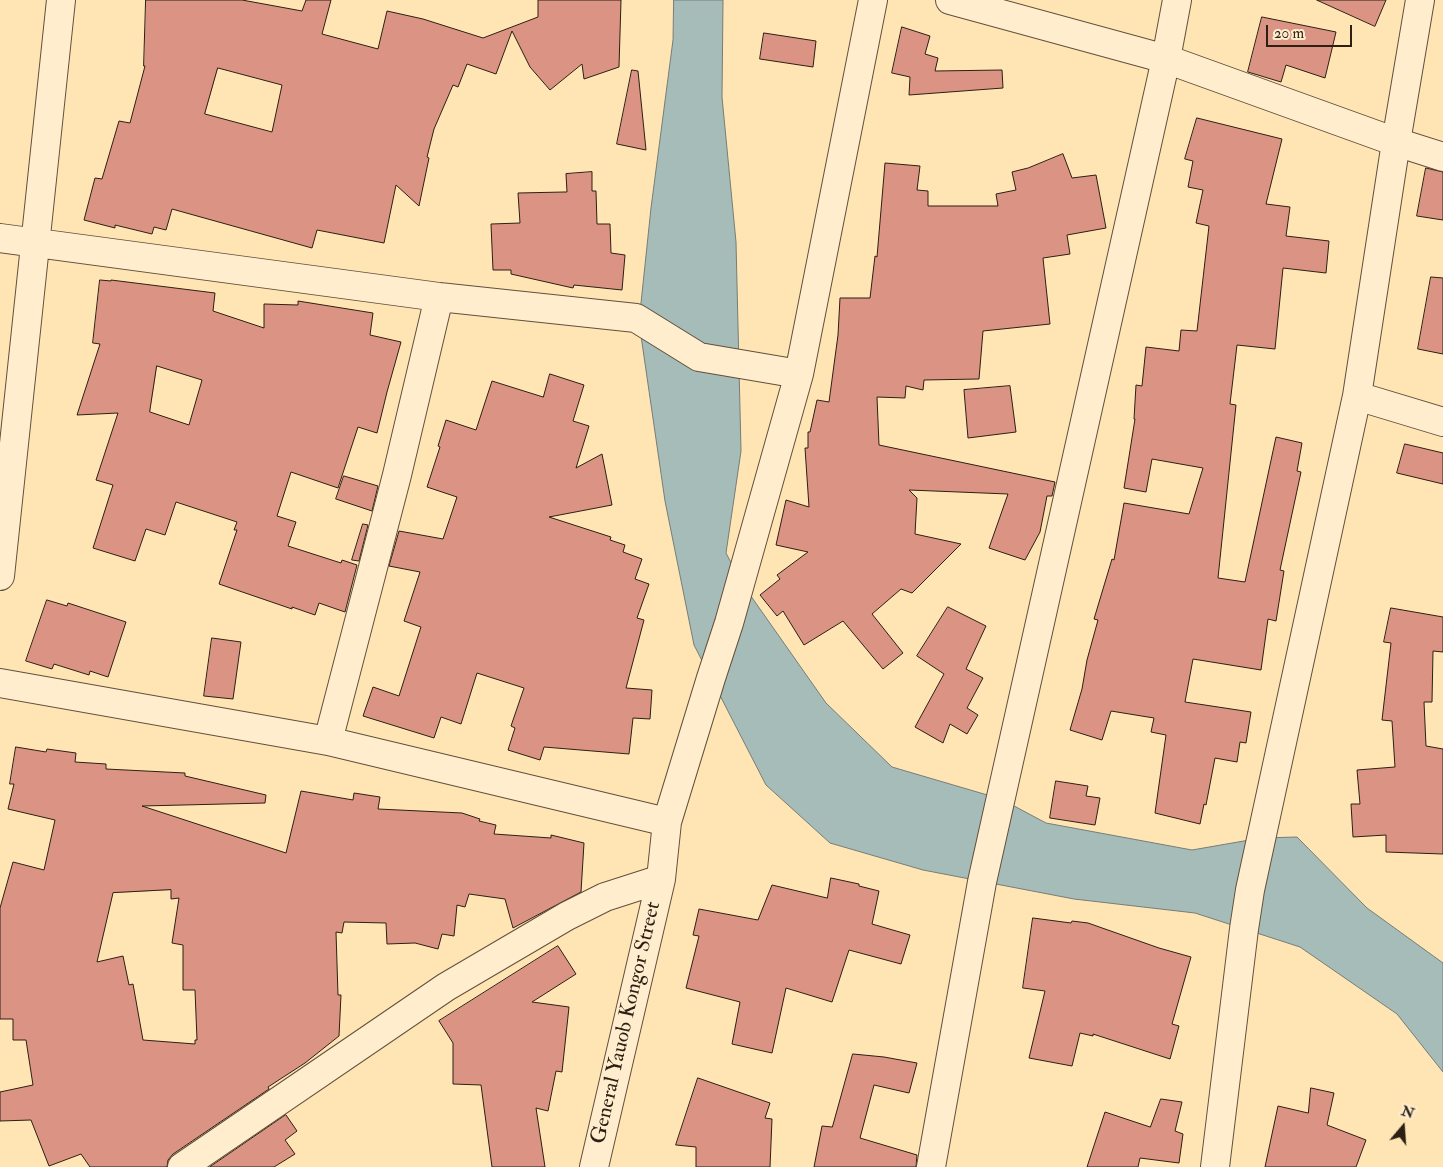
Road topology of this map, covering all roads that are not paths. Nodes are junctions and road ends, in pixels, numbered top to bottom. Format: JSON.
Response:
{"nodes":[{"id":1,"x":61,"y":0,"type":"edge"},
{"id":2,"x":872,"y":0,"type":"edge"},
{"id":3,"x":950,"y":0,"type":"edge"},
{"id":4,"x":1177,"y":0,"type":"edge"},
{"id":5,"x":1420,"y":0,"type":"edge"},
{"id":6,"x":1166,"y":59,"type":"junction"},
{"id":7,"x":1396,"y":142,"type":"junction"},
{"id":8,"x":1443,"y":157,"type":"edge"},
{"id":9,"x":0,"y":238,"type":"edge"},
{"id":10,"x":36,"y":243,"type":"junction"},
{"id":11,"x":439,"y":297,"type":"junction"},
{"id":12,"x":799,"y":374,"type":"junction"},
{"id":13,"x":1357,"y":396,"type":"junction"},
{"id":14,"x":1443,"y":422,"type":"edge"},
{"id":15,"x":0,"y":576,"type":"edge"},
{"id":16,"x":0,"y":683,"type":"edge"},
{"id":17,"x":328,"y":741,"type":"junction"},
{"id":18,"x":667,"y":822,"type":"junction"},
{"id":19,"x":661,"y":879,"type":"junction"},
{"id":20,"x":182,"y":1167,"type":"edge"},
{"id":21,"x":594,"y":1167,"type":"edge"},
{"id":22,"x":931,"y":1167,"type":"edge"},
{"id":23,"x":1215,"y":1167,"type":"edge"}],
"edges":[{"from":1,"to":10,"type":"street"},
{"from":2,"to":12,"type":"street","name":"General Yauob Kongor Street"},
{"from":3,"to":6,"type":"street"},
{"from":4,"to":6,"type":"street"},
{"from":5,"to":7,"type":"street"},
{"from":6,"to":7,"type":"street"},
{"from":6,"to":22,"type":"street"},
{"from":7,"to":8,"type":"street"},
{"from":7,"to":13,"type":"street"},
{"from":9,"to":10,"type":"street"},
{"from":10,"to":11,"type":"street"},
{"from":10,"to":15,"type":"street"},
{"from":11,"to":12,"type":"street"},
{"from":11,"to":17,"type":"street"},
{"from":12,"to":18,"type":"street","name":"General Yauob Kongor Street"},
{"from":13,"to":14,"type":"street"},
{"from":13,"to":23,"type":"street"},
{"from":16,"to":17,"type":"street"},
{"from":17,"to":18,"type":"street"},
{"from":18,"to":19,"type":"street","name":"General Yauob Kongor Street"},
{"from":19,"to":20,"type":"street"},
{"from":19,"to":21,"type":"street","name":"General Yauob Kongor Street"}]}
